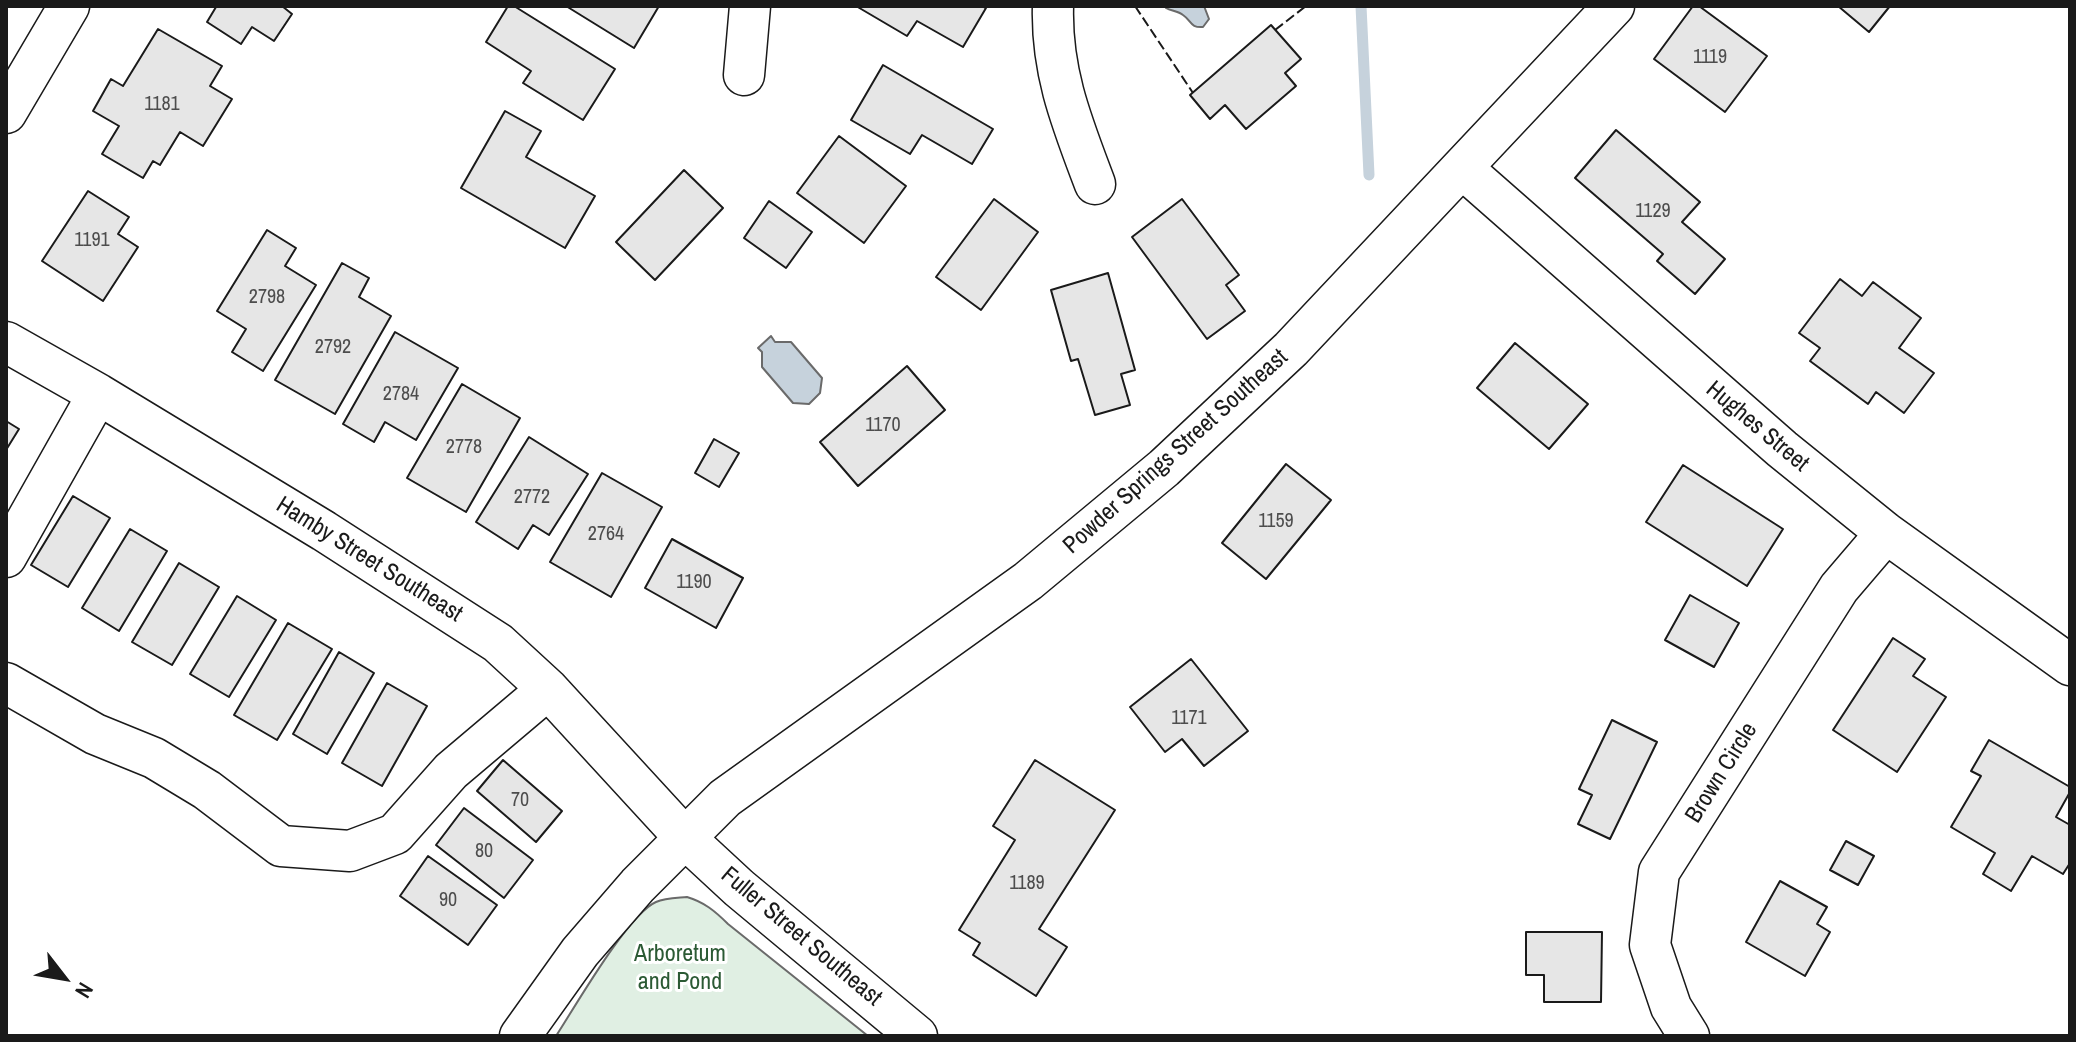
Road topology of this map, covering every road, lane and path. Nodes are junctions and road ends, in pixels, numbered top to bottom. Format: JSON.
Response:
{"nodes":[{"id":1,"x":69,"y":6,"type":"edge"},
{"id":2,"x":750,"y":6,"type":"edge"},
{"id":3,"x":1053,"y":6,"type":"edge"},
{"id":4,"x":1614,"y":6,"type":"edge"},
{"id":5,"x":744,"y":75,"type":"dead end"},
{"id":6,"x":6,"y":113,"type":"edge"},
{"id":7,"x":1462,"y":168,"type":"junction"},
{"id":8,"x":1095,"y":184,"type":"dead end"},
{"id":9,"x":6,"y":342,"type":"edge"},
{"id":10,"x":98,"y":394,"type":"junction"},
{"id":11,"x":1886,"y":533,"type":"junction"},
{"id":12,"x":6,"y":557,"type":"edge"},
{"id":13,"x":2070,"y":665,"type":"edge"},
{"id":14,"x":6,"y":683,"type":"edge"},
{"id":15,"x":548,"y":689,"type":"junction"},
{"id":16,"x":685,"y":838,"type":"junction"},
{"id":17,"x":520,"y":1036,"type":"edge"},
{"id":18,"x":917,"y":1036,"type":"edge"},
{"id":19,"x":1689,"y":1036,"type":"edge"}],
"edges":[{"from":1,"to":6,"type":"street"},
{"from":2,"to":5,"type":"street"},
{"from":3,"to":8,"type":"street"},
{"from":4,"to":7,"type":"street","name":"Powder Springs Street Southeast"},
{"from":7,"to":11,"type":"street","name":"Hughes Street"},
{"from":7,"to":16,"type":"street","name":"Powder Springs Street Southeast"},
{"from":9,"to":10,"type":"street","name":"Hamby Street Southeast"},
{"from":10,"to":12,"type":"street"},
{"from":10,"to":15,"type":"street","name":"Hamby Street Southeast"},
{"from":11,"to":13,"type":"street","name":"Hughes Street"},
{"from":11,"to":19,"type":"street","name":"Brown Circle"},
{"from":14,"to":15,"type":"street"},
{"from":15,"to":16,"type":"street","name":"Hamby Street Southeast"},
{"from":16,"to":17,"type":"street","name":"Powder Springs Street Southeast"},
{"from":16,"to":18,"type":"street","name":"Fuller Street Southeast"}]}
